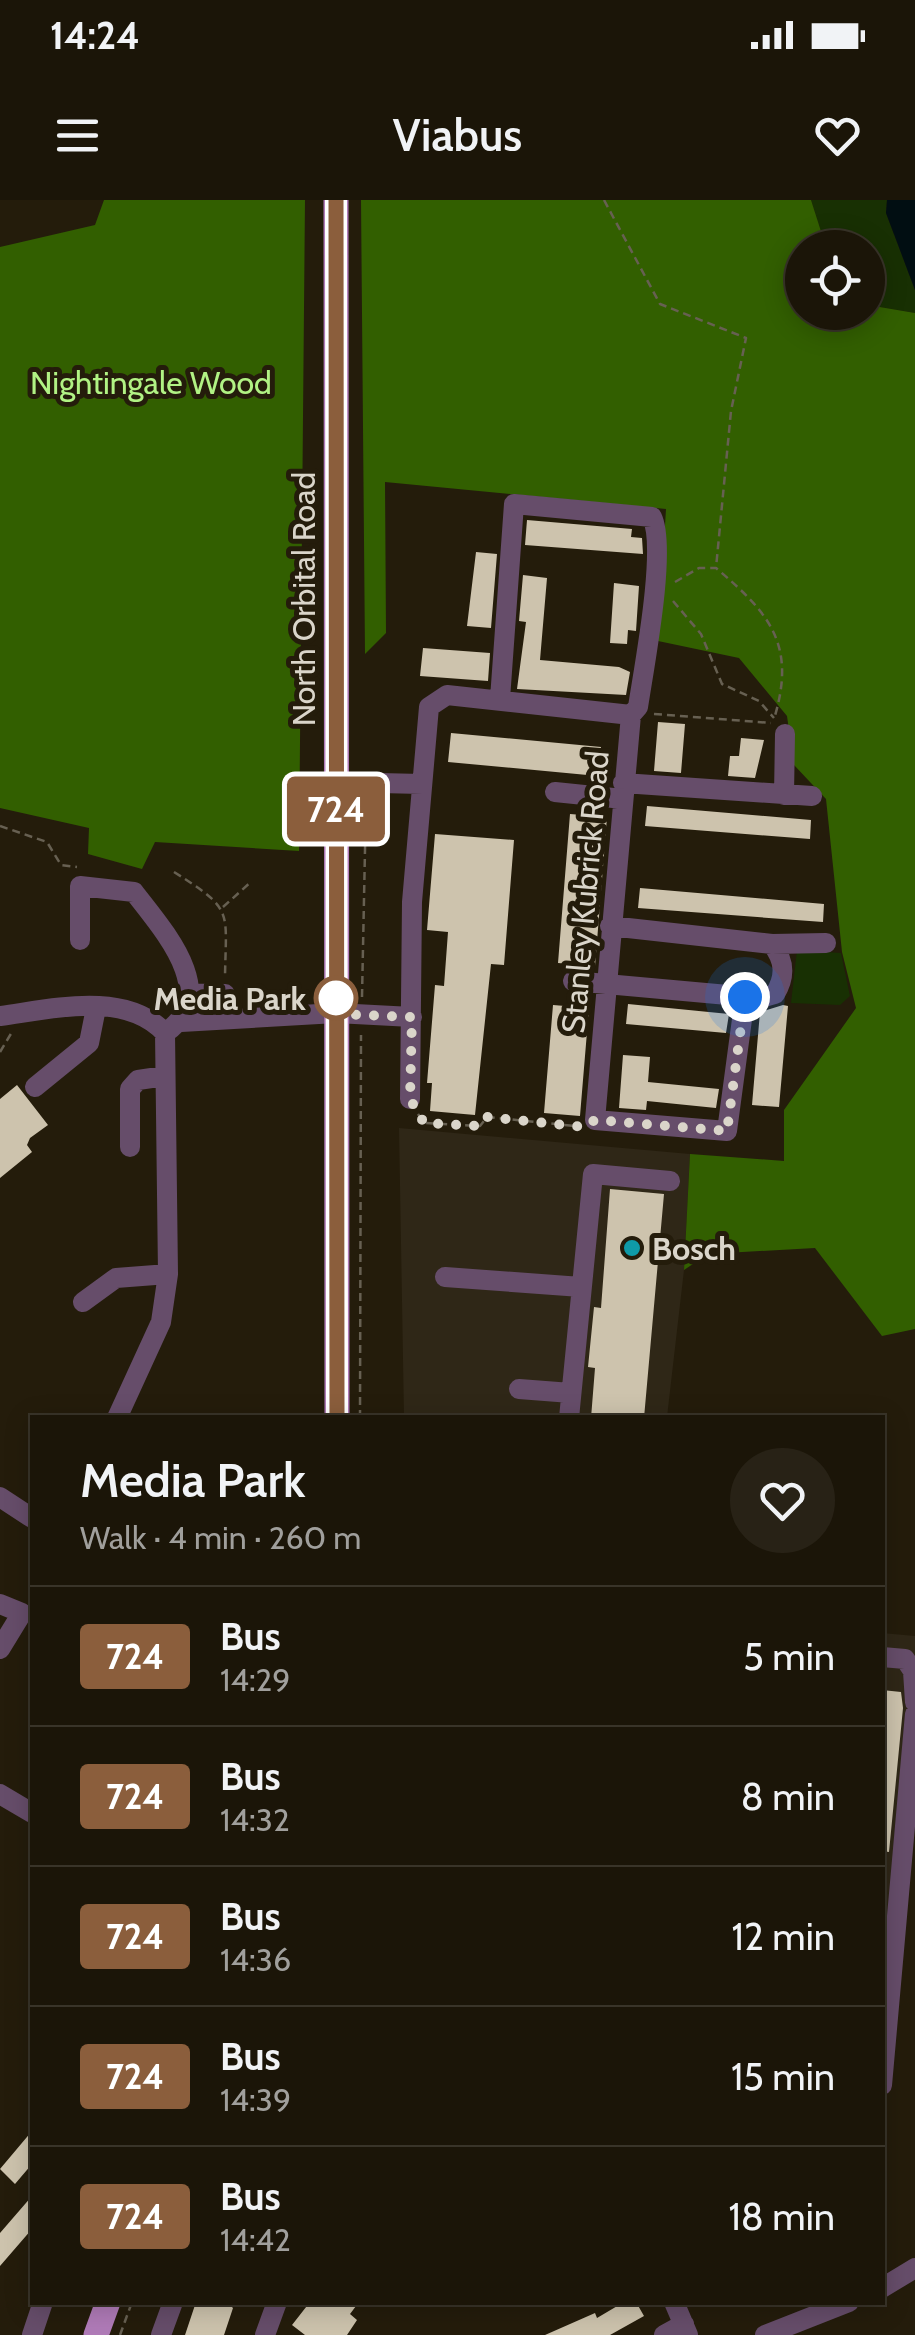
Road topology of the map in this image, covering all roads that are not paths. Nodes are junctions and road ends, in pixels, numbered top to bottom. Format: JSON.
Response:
{"nodes":[{"id":1,"x":336,"y":200,"type":"edge"},
{"id":2,"x":500,"y":700,"type":"junction"},
{"id":3,"x":631,"y":714,"type":"junction"},
{"id":4,"x":780,"y":726,"type":"road end"},
{"id":5,"x":336,"y":782,"type":"junction"},
{"id":6,"x":422,"y":784,"type":"junction"},
{"id":7,"x":623,"y":791,"type":"junction"},
{"id":8,"x":555,"y":792,"type":"dead end"},
{"id":9,"x":784,"y":796,"type":"junction"},
{"id":10,"x":812,"y":796,"type":"dead end"},
{"id":11,"x":610,"y":926,"type":"junction"},
{"id":12,"x":80,"y":940,"type":"dead end"},
{"id":13,"x":772,"y":944,"type":"junction"},
{"id":14,"x":826,"y":944,"type":"dead end"},
{"id":15,"x":573,"y":982,"type":"dead end"},
{"id":16,"x":606,"y":985,"type":"junction"},
{"id":17,"x":189,"y":992,"type":"junction"},
{"id":18,"x":225,"y":994,"type":"road end"},
{"id":19,"x":745,"y":997,"type":"junction"},
{"id":20,"x":96,"y":1008,"type":"junction"},
{"id":21,"x":349,"y":1014,"type":"junction"},
{"id":22,"x":0,"y":1016,"type":"edge"},
{"id":23,"x":412,"y":1017,"type":"junction"},
{"id":24,"x":173,"y":1028,"type":"junction"},
{"id":25,"x":165,"y":1076,"type":"junction"},
{"id":26,"x":35,"y":1086,"type":"dead end"},
{"id":27,"x":410,"y":1099,"type":"road end"},
{"id":28,"x":130,"y":1147,"type":"dead end"},
{"id":29,"x":670,"y":1181,"type":"dead end"},
{"id":30,"x":168,"y":1274,"type":"junction"},
{"id":31,"x":445,"y":1277,"type":"dead end"},
{"id":32,"x":581,"y":1287,"type":"junction"},
{"id":33,"x":83,"y":1302,"type":"dead end"},
{"id":34,"x":520,"y":1389,"type":"dead end"},
{"id":35,"x":571,"y":1393,"type":"junction"},
{"id":36,"x":118,"y":1415,"type":"edge"},
{"id":37,"x":338,"y":1415,"type":"edge"},
{"id":38,"x":569,"y":1415,"type":"edge"},
{"id":39,"x":0,"y":1497,"type":"edge"},
{"id":40,"x":30,"y":1517,"type":"edge"},
{"id":41,"x":0,"y":1604,"type":"edge"},
{"id":42,"x":0,"y":1649,"type":"edge"},
{"id":43,"x":885,"y":1657,"type":"edge"},
{"id":44,"x":915,"y":1702,"type":"edge"},
{"id":45,"x":915,"y":1714,"type":"edge"},
{"id":46,"x":0,"y":1794,"type":"edge"},
{"id":47,"x":30,"y":1812,"type":"edge"},
{"id":48,"x":885,"y":2051,"type":"edge"},
{"id":49,"x":915,"y":2268,"type":"edge"},
{"id":50,"x":885,"y":2286,"type":"edge"},
{"id":51,"x":43,"y":2305,"type":"edge"},
{"id":52,"x":107,"y":2305,"type":"edge"},
{"id":53,"x":172,"y":2305,"type":"edge"},
{"id":54,"x":275,"y":2305,"type":"edge"},
{"id":55,"x":675,"y":2305,"type":"edge"},
{"id":56,"x":812,"y":2310,"type":"edge"},
{"id":57,"x":686,"y":2330,"type":"edge"},
{"id":58,"x":32,"y":2335,"type":"edge"},
{"id":59,"x":96,"y":2335,"type":"edge"},
{"id":60,"x":161,"y":2335,"type":"edge"},
{"id":61,"x":265,"y":2335,"type":"edge"},
{"id":62,"x":664,"y":2335,"type":"edge"},
{"id":63,"x":764,"y":2335,"type":"edge"}],
"edges":[{"from":1,"to":5,"type":"main road","name":"North Orbital Road"},
{"from":2,"to":3,"type":"street","name":"Stanley Kubrick Road"},
{"from":2,"to":3,"type":"street"},
{"from":2,"to":6,"type":"street","name":"Stanley Kubrick Road"},
{"from":3,"to":7,"type":"street","name":"Stanley Kubrick Road"},
{"from":4,"to":9,"type":"street"},
{"from":5,"to":6,"type":"street"},
{"from":5,"to":21,"type":"main road","name":"North Orbital Road"},
{"from":6,"to":23,"type":"street","name":"Stanley Kubrick Road"},
{"from":7,"to":8,"type":"street"},
{"from":7,"to":9,"type":"street"},
{"from":7,"to":11,"type":"street","name":"Stanley Kubrick Road"},
{"from":9,"to":10,"type":"street"},
{"from":11,"to":13,"type":"street"},
{"from":11,"to":16,"type":"street","name":"Stanley Kubrick Road"},
{"from":12,"to":17,"type":"street"},
{"from":13,"to":14,"type":"street"},
{"from":13,"to":19,"type":"street"},
{"from":15,"to":16,"type":"street"},
{"from":16,"to":19,"type":"street"},
{"from":16,"to":19,"type":"street","name":"Stanley Kubrick Road"},
{"from":17,"to":18,"type":"street"},
{"from":17,"to":24,"type":"street"},
{"from":20,"to":22,"type":"street"},
{"from":20,"to":24,"type":"street"},
{"from":20,"to":26,"type":"street"},
{"from":21,"to":23,"type":"street"},
{"from":21,"to":24,"type":"street"},
{"from":21,"to":37,"type":"main road","name":"North Orbital Road"},
{"from":23,"to":27,"type":"street","name":"Stanley Kubrick Road"},
{"from":24,"to":25,"type":"street"},
{"from":25,"to":28,"type":"street"},
{"from":25,"to":30,"type":"street"},
{"from":29,"to":32,"type":"street"},
{"from":30,"to":33,"type":"street"},
{"from":30,"to":36,"type":"street"},
{"from":31,"to":32,"type":"street"},
{"from":32,"to":35,"type":"street"},
{"from":34,"to":35,"type":"street"},
{"from":35,"to":38,"type":"street"},
{"from":39,"to":40,"type":"street"},
{"from":41,"to":42,"type":"street"},
{"from":43,"to":44,"type":"street"},
{"from":45,"to":48,"type":"street"},
{"from":46,"to":47,"type":"street"},
{"from":49,"to":50,"type":"street"},
{"from":51,"to":58,"type":"street"},
{"from":52,"to":59,"type":"main road"},
{"from":53,"to":60,"type":"street"},
{"from":54,"to":61,"type":"street"},
{"from":55,"to":57,"type":"street"},
{"from":56,"to":63,"type":"street"},
{"from":57,"to":62,"type":"street"}]}
